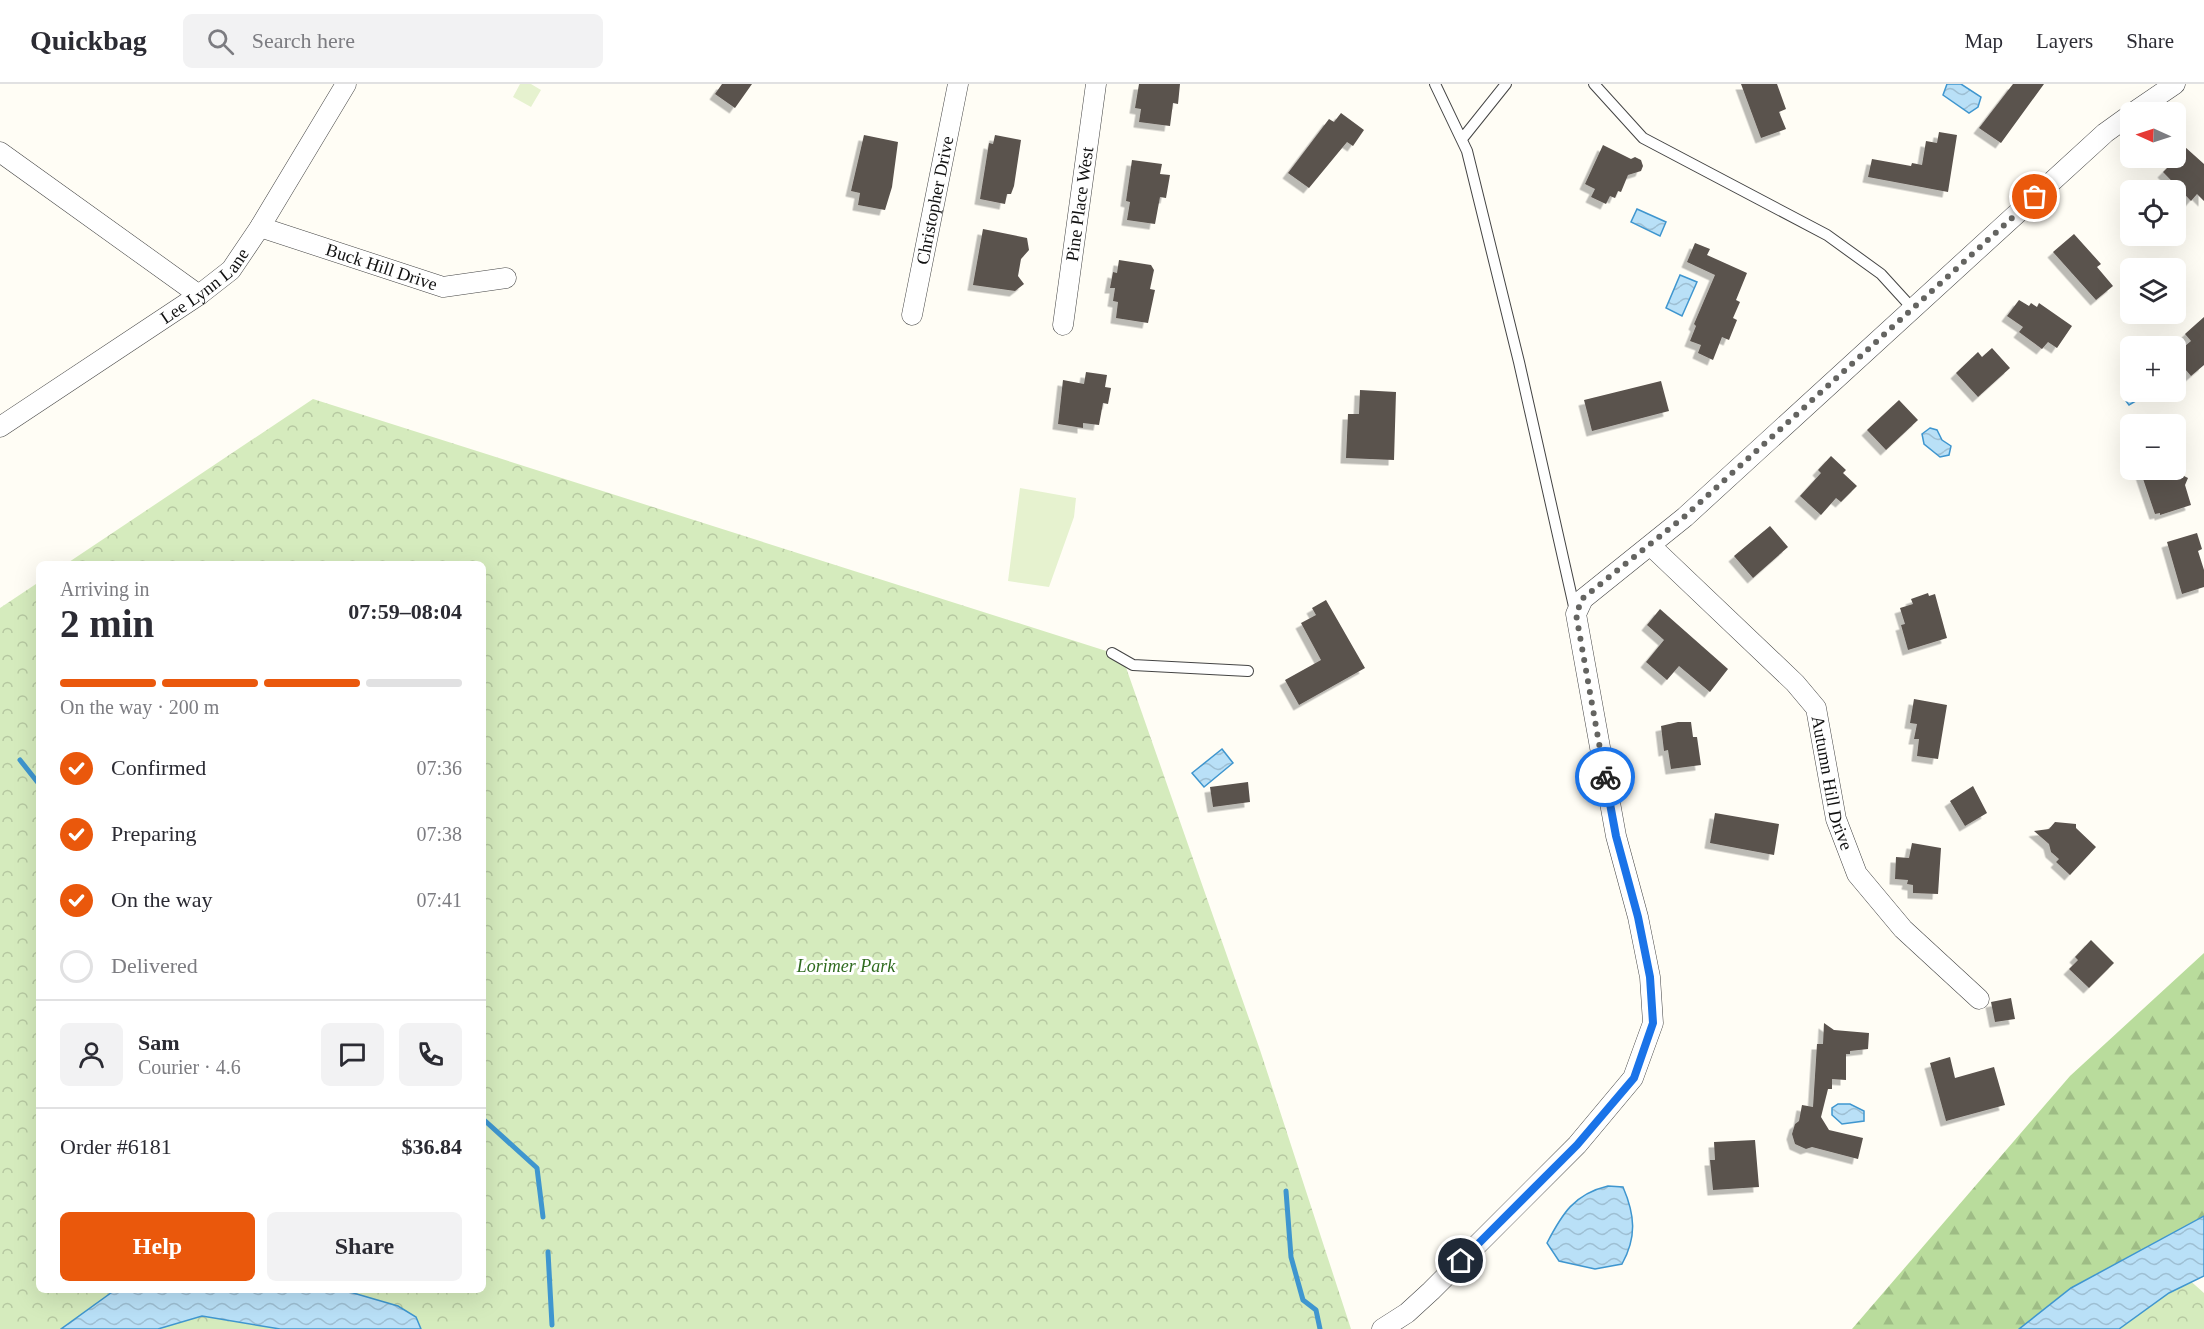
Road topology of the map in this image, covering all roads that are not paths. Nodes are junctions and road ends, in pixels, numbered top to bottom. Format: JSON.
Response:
{"nodes":[{"id":1,"x":346,"y":84,"type":"edge"},
{"id":2,"x":958,"y":84,"type":"edge"},
{"id":3,"x":1096,"y":84,"type":"edge"},
{"id":4,"x":1435,"y":84,"type":"edge"},
{"id":5,"x":1506,"y":84,"type":"edge"},
{"id":6,"x":1594,"y":84,"type":"edge"},
{"id":7,"x":2175,"y":84,"type":"edge"},
{"id":8,"x":2149,"y":102,"type":"edge"},
{"id":9,"x":2120,"y":122,"type":"edge"},
{"id":10,"x":1461,"y":139,"type":"junction"},
{"id":11,"x":0,"y":152,"type":"edge"},
{"id":12,"x":260,"y":227,"type":"junction"},
{"id":13,"x":506,"y":278,"type":"dead end"},
{"id":14,"x":199,"y":295,"type":"junction"},
{"id":15,"x":1912,"y":308,"type":"junction"},
{"id":16,"x":912,"y":315,"type":"dead end"},
{"id":17,"x":1064,"y":325,"type":"dead end"},
{"id":18,"x":0,"y":427,"type":"edge"},
{"id":19,"x":1651,"y":546,"type":"junction"},
{"id":20,"x":1576,"y":614,"type":"junction"},
{"id":21,"x":1112,"y":652,"type":"dead end"},
{"id":22,"x":1248,"y":670,"type":"dead end"},
{"id":23,"x":1979,"y":999,"type":"dead end"},
{"id":24,"x":1382,"y":1329,"type":"edge"}],
"edges":[{"from":1,"to":12,"type":"street","name":"Lee Lynn Lane"},
{"from":2,"to":16,"type":"street","name":"Christopher Drive"},
{"from":3,"to":17,"type":"street","name":"Pine Place West"},
{"from":4,"to":10,"type":"lane"},
{"from":5,"to":10,"type":"lane"},
{"from":6,"to":15,"type":"lane"},
{"from":7,"to":8,"type":"street"},
{"from":9,"to":15,"type":"street"},
{"from":10,"to":20,"type":"lane"},
{"from":11,"to":14,"type":"street"},
{"from":12,"to":13,"type":"street","name":"Buck Hill Drive"},
{"from":12,"to":14,"type":"street","name":"Lee Lynn Lane"},
{"from":14,"to":18,"type":"street","name":"Lee Lynn Lane"},
{"from":15,"to":19,"type":"street"},
{"from":19,"to":20,"type":"street"},
{"from":19,"to":23,"type":"street","name":"Autumn Hill Drive"},
{"from":20,"to":24,"type":"street"},
{"from":21,"to":22,"type":"lane"}]}
